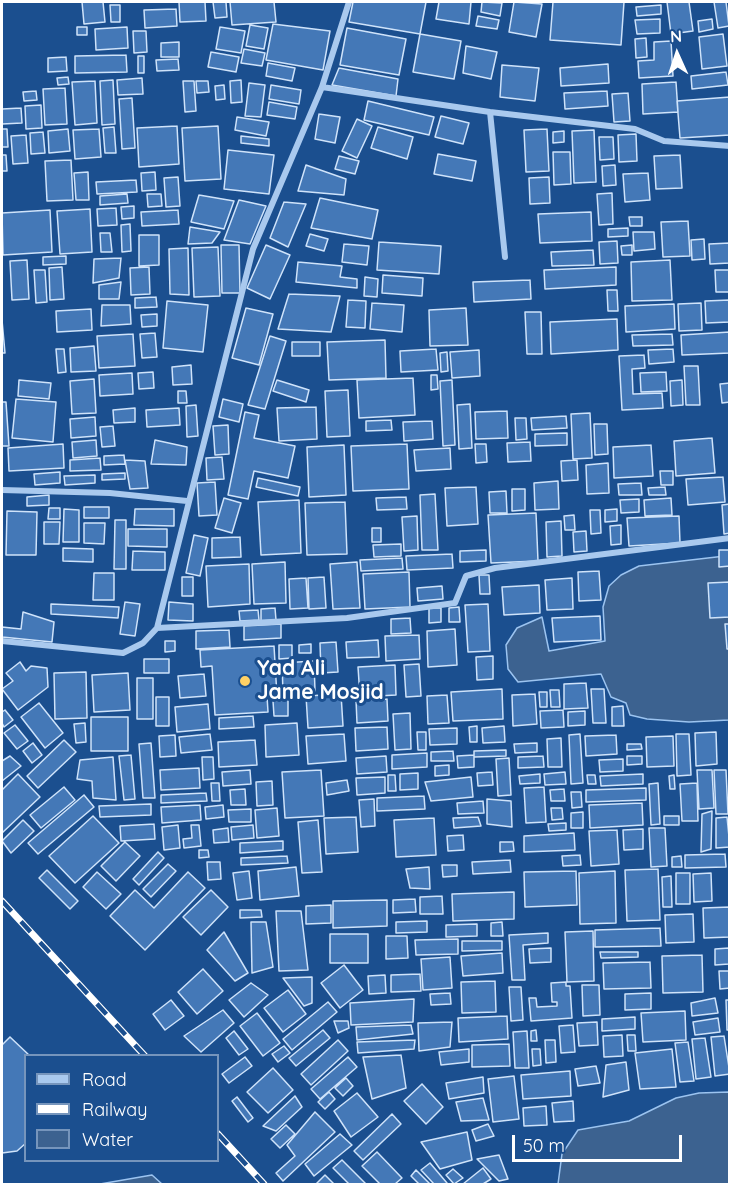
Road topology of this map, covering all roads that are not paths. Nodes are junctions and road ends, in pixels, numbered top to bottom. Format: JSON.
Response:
{"nodes":[{"id":1,"x":349,"y":2,"type":"edge"},
{"id":2,"x":322,"y":87,"type":"junction"},
{"id":3,"x":490,"y":112,"type":"junction"},
{"id":4,"x":729,"y":146,"type":"edge"},
{"id":5,"x":504,"y":257,"type":"dead end"},
{"id":6,"x":2,"y":490,"type":"edge"},
{"id":7,"x":187,"y":501,"type":"junction"},
{"id":8,"x":729,"y":538,"type":"edge"},
{"id":9,"x":157,"y":628,"type":"junction"},
{"id":10,"x":2,"y":641,"type":"edge"}],
"edges":[{"from":1,"to":2,"type":"street"},
{"from":2,"to":3,"type":"street"},
{"from":2,"to":7,"type":"street"},
{"from":3,"to":4,"type":"street"},
{"from":3,"to":5,"type":"street"},
{"from":6,"to":7,"type":"street"},
{"from":7,"to":9,"type":"street"},
{"from":8,"to":9,"type":"street"},
{"from":9,"to":10,"type":"street"}]}
